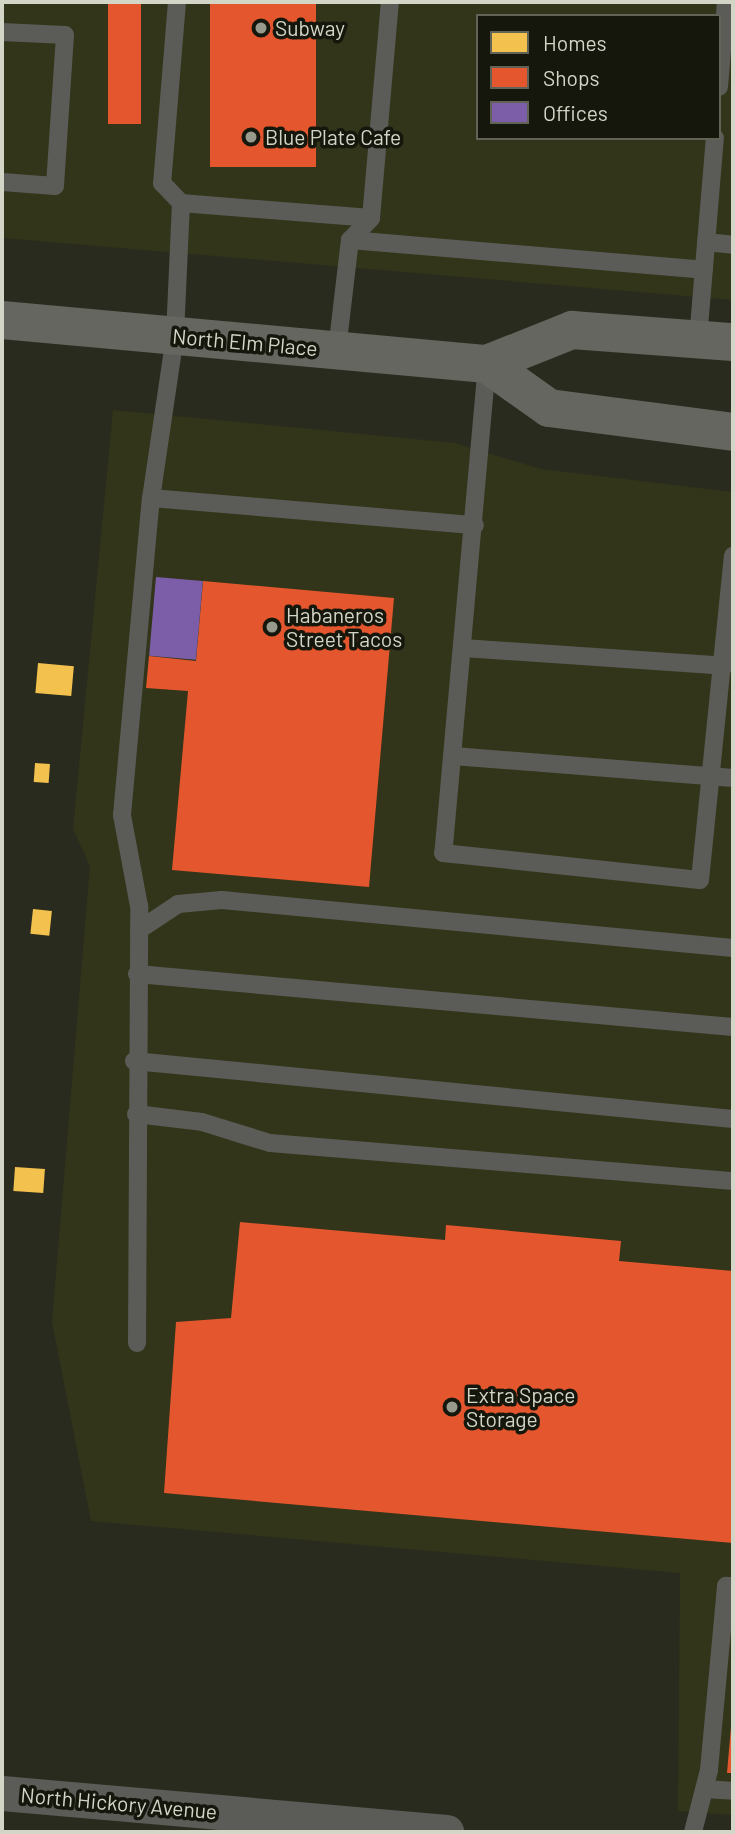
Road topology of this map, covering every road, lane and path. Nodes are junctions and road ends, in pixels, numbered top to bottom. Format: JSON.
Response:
{"nodes":[{"id":1,"x":177,"y":2,"type":"edge"},
{"id":2,"x":390,"y":2,"type":"edge"},
{"id":3,"x":726,"y":2,"type":"edge"},
{"id":4,"x":2,"y":32,"type":"edge"},
{"id":5,"x":721,"y":63,"type":"edge"},
{"id":6,"x":715,"y":140,"type":"edge"},
{"id":7,"x":2,"y":182,"type":"edge"},
{"id":8,"x":181,"y":203,"type":"junction"},
{"id":9,"x":371,"y":218,"type":"junction"},
{"id":10,"x":350,"y":240,"type":"junction"},
{"id":11,"x":706,"y":242,"type":"junction"},
{"id":12,"x":733,"y":245,"type":"edge"},
{"id":13,"x":704,"y":271,"type":"junction"},
{"id":14,"x":2,"y":320,"type":"edge"},
{"id":15,"x":175,"y":336,"type":"junction"},
{"id":16,"x":716,"y":340,"type":"edge"},
{"id":17,"x":337,"y":350,"type":"junction"},
{"id":18,"x":487,"y":364,"type":"junction"},
{"id":19,"x":733,"y":432,"type":"edge"},
{"id":20,"x":151,"y":498,"type":"junction"},
{"id":21,"x":475,"y":525,"type":"junction"},
{"id":22,"x":733,"y":556,"type":"edge"},
{"id":23,"x":463,"y":648,"type":"junction"},
{"id":24,"x":724,"y":666,"type":"junction"},
{"id":25,"x":453,"y":756,"type":"junction"},
{"id":26,"x":709,"y":776,"type":"junction"},
{"id":27,"x":733,"y":778,"type":"edge"},
{"id":28,"x":139,"y":930,"type":"junction"},
{"id":29,"x":733,"y":948,"type":"edge"},
{"id":30,"x":137,"y":974,"type":"junction"},
{"id":31,"x":733,"y":1027,"type":"edge"},
{"id":32,"x":134,"y":1061,"type":"junction"},
{"id":33,"x":136,"y":1114,"type":"junction"},
{"id":34,"x":733,"y":1119,"type":"edge"},
{"id":35,"x":733,"y":1181,"type":"edge"},
{"id":36,"x":137,"y":1343,"type":"dead end"},
{"id":37,"x":733,"y":1586,"type":"edge"},
{"id":38,"x":706,"y":1789,"type":"junction"},
{"id":39,"x":733,"y":1791,"type":"edge"},
{"id":40,"x":2,"y":1793,"type":"edge"},
{"id":41,"x":446,"y":1832,"type":"edge"},
{"id":42,"x":693,"y":1832,"type":"edge"}],
"edges":[{"from":1,"to":8,"type":"lane"},
{"from":2,"to":9,"type":"lane"},
{"from":3,"to":5,"type":"lane"},
{"from":4,"to":7,"type":"lane"},
{"from":6,"to":11,"type":"lane"},
{"from":8,"to":9,"type":"lane"},
{"from":8,"to":15,"type":"lane"},
{"from":9,"to":10,"type":"lane"},
{"from":10,"to":13,"type":"lane"},
{"from":10,"to":17,"type":"lane"},
{"from":11,"to":12,"type":"lane"},
{"from":11,"to":13,"type":"lane"},
{"from":13,"to":16,"type":"lane"},
{"from":14,"to":15,"type":"main road","name":"North Elm Place"},
{"from":15,"to":17,"type":"main road","name":"North Elm Place"},
{"from":15,"to":20,"type":"lane"},
{"from":16,"to":18,"type":"main road","name":"North Elm Place"},
{"from":17,"to":18,"type":"main road","name":"North Elm Place"},
{"from":18,"to":19,"type":"main road","name":"North Elm Place"},
{"from":18,"to":21,"type":"lane"},
{"from":20,"to":21,"type":"lane"},
{"from":20,"to":28,"type":"lane"},
{"from":21,"to":23,"type":"lane"},
{"from":22,"to":24,"type":"lane"},
{"from":23,"to":24,"type":"lane"},
{"from":23,"to":25,"type":"lane"},
{"from":24,"to":26,"type":"lane"},
{"from":25,"to":26,"type":"lane"},
{"from":25,"to":26,"type":"lane"},
{"from":26,"to":27,"type":"lane"},
{"from":28,"to":29,"type":"lane"},
{"from":28,"to":30,"type":"lane"},
{"from":30,"to":31,"type":"lane"},
{"from":30,"to":32,"type":"lane"},
{"from":32,"to":33,"type":"lane"},
{"from":32,"to":34,"type":"lane"},
{"from":33,"to":35,"type":"lane"},
{"from":33,"to":36,"type":"lane"},
{"from":37,"to":38,"type":"lane"},
{"from":38,"to":39,"type":"lane"},
{"from":38,"to":42,"type":"lane"},
{"from":40,"to":41,"type":"street","name":"North Hickory Avenue"}]}
